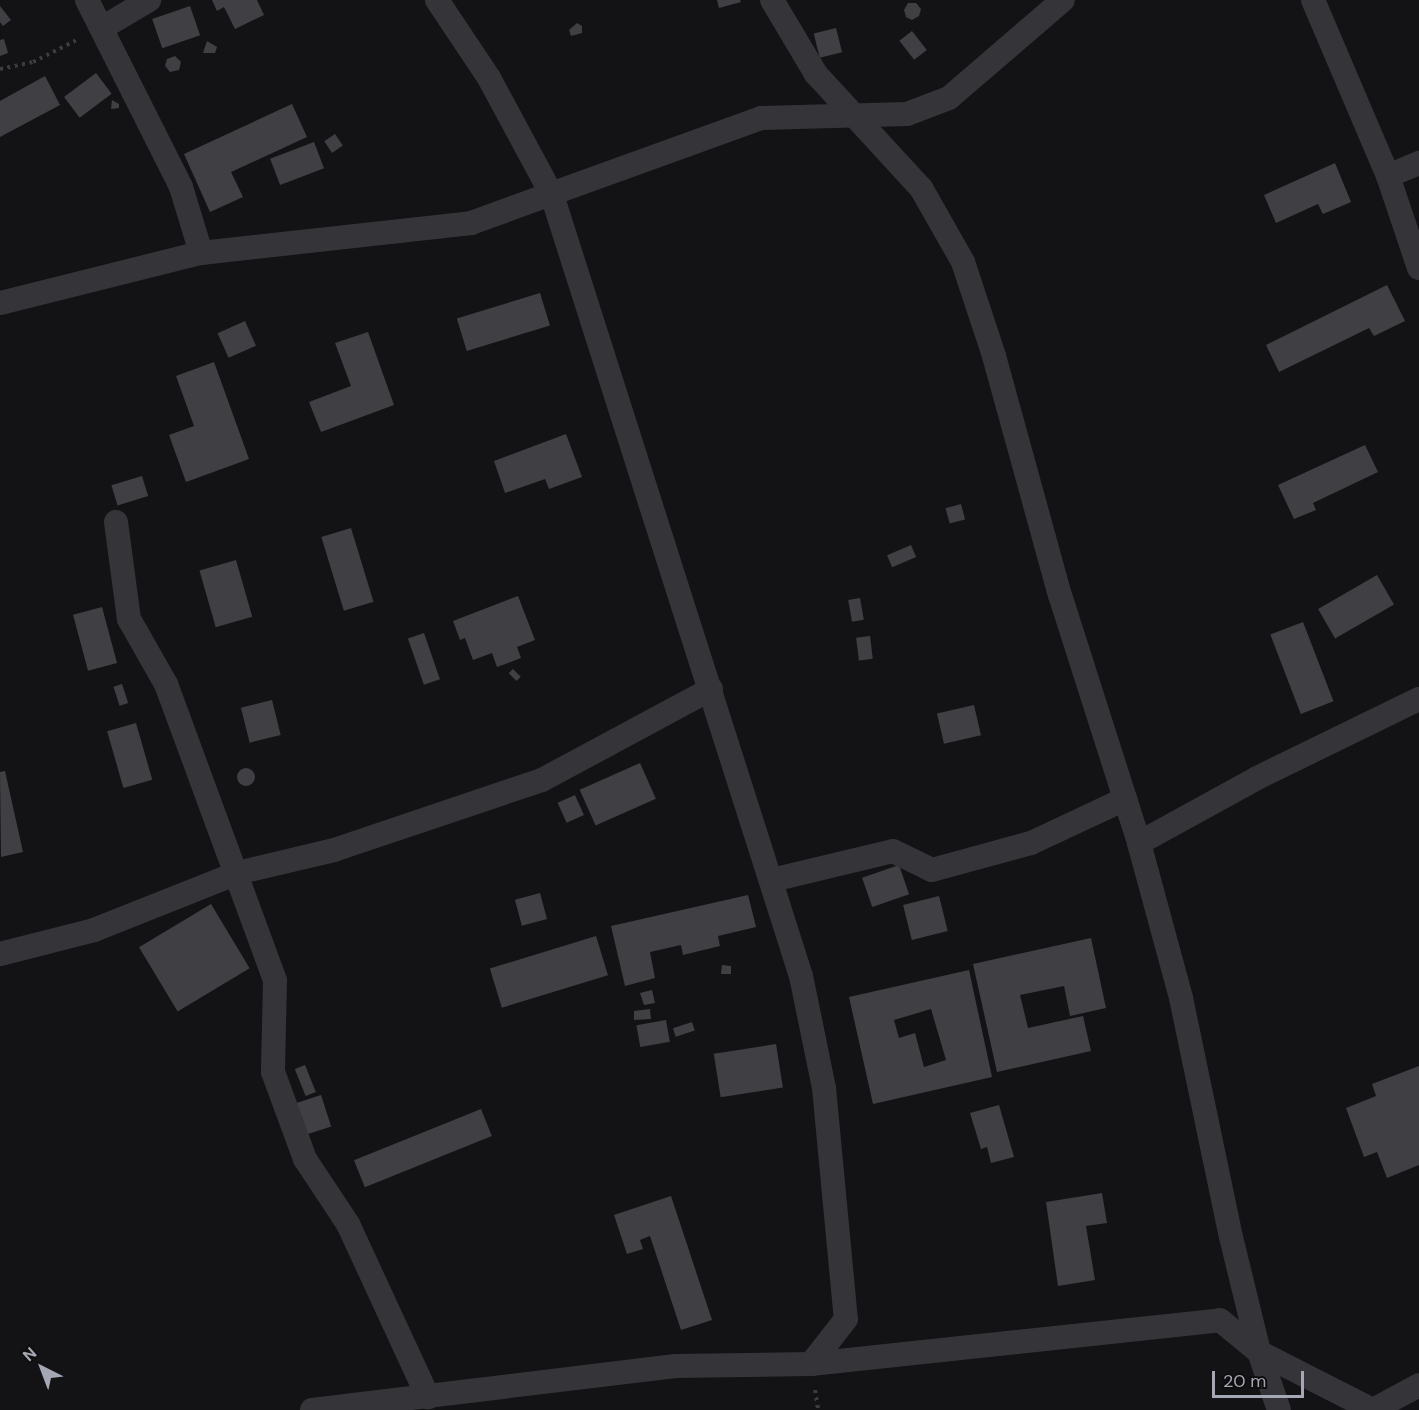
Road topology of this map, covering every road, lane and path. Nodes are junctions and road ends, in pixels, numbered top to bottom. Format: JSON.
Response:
{"nodes":[{"id":1,"x":87,"y":0,"type":"edge"},
{"id":2,"x":149,"y":0,"type":"edge"},
{"id":3,"x":437,"y":0,"type":"edge"},
{"id":4,"x":772,"y":0,"type":"edge"},
{"id":5,"x":1063,"y":0,"type":"edge"},
{"id":6,"x":1313,"y":0,"type":"edge"},
{"id":7,"x":102,"y":28,"type":"junction"},
{"id":8,"x":0,"y":69,"type":"edge"},
{"id":9,"x":855,"y":117,"type":"junction"},
{"id":10,"x":1419,"y":163,"type":"edge"},
{"id":11,"x":1388,"y":176,"type":"junction"},
{"id":12,"x":552,"y":195,"type":"junction"},
{"id":13,"x":201,"y":253,"type":"junction"},
{"id":14,"x":1419,"y":268,"type":"edge"},
{"id":15,"x":0,"y":303,"type":"edge"},
{"id":16,"x":116,"y":522,"type":"dead end"},
{"id":17,"x":711,"y":689,"type":"junction"},
{"id":18,"x":1419,"y":699,"type":"edge"},
{"id":19,"x":1125,"y":799,"type":"junction"},
{"id":20,"x":1139,"y":843,"type":"junction"},
{"id":21,"x":237,"y":873,"type":"junction"},
{"id":22,"x":772,"y":880,"type":"junction"},
{"id":23,"x":0,"y":954,"type":"edge"},
{"id":24,"x":1259,"y":1352,"type":"junction"},
{"id":25,"x":811,"y":1364,"type":"junction"},
{"id":26,"x":1419,"y":1385,"type":"edge"},
{"id":27,"x":428,"y":1397,"type":"junction"},
{"id":28,"x":312,"y":1410,"type":"edge"},
{"id":29,"x":1279,"y":1410,"type":"edge"}],
"edges":[{"from":1,"to":7,"type":"street"},
{"from":2,"to":7,"type":"street"},
{"from":3,"to":12,"type":"street"},
{"from":4,"to":9,"type":"street"},
{"from":5,"to":9,"type":"street"},
{"from":6,"to":11,"type":"street"},
{"from":7,"to":8,"type":"path"},
{"from":7,"to":13,"type":"street"},
{"from":9,"to":12,"type":"street"},
{"from":9,"to":19,"type":"street"},
{"from":10,"to":11,"type":"street"},
{"from":11,"to":14,"type":"street"},
{"from":12,"to":13,"type":"street"},
{"from":12,"to":17,"type":"street"},
{"from":13,"to":15,"type":"street"},
{"from":16,"to":21,"type":"street"},
{"from":17,"to":21,"type":"street"},
{"from":17,"to":22,"type":"street"},
{"from":18,"to":20,"type":"street"},
{"from":19,"to":20,"type":"street"},
{"from":19,"to":22,"type":"street"},
{"from":20,"to":24,"type":"street"},
{"from":21,"to":23,"type":"street"},
{"from":21,"to":27,"type":"street"},
{"from":22,"to":25,"type":"street"},
{"from":24,"to":25,"type":"street"},
{"from":24,"to":26,"type":"street"},
{"from":24,"to":29,"type":"street"},
{"from":25,"to":27,"type":"street"},
{"from":27,"to":28,"type":"street"}]}
